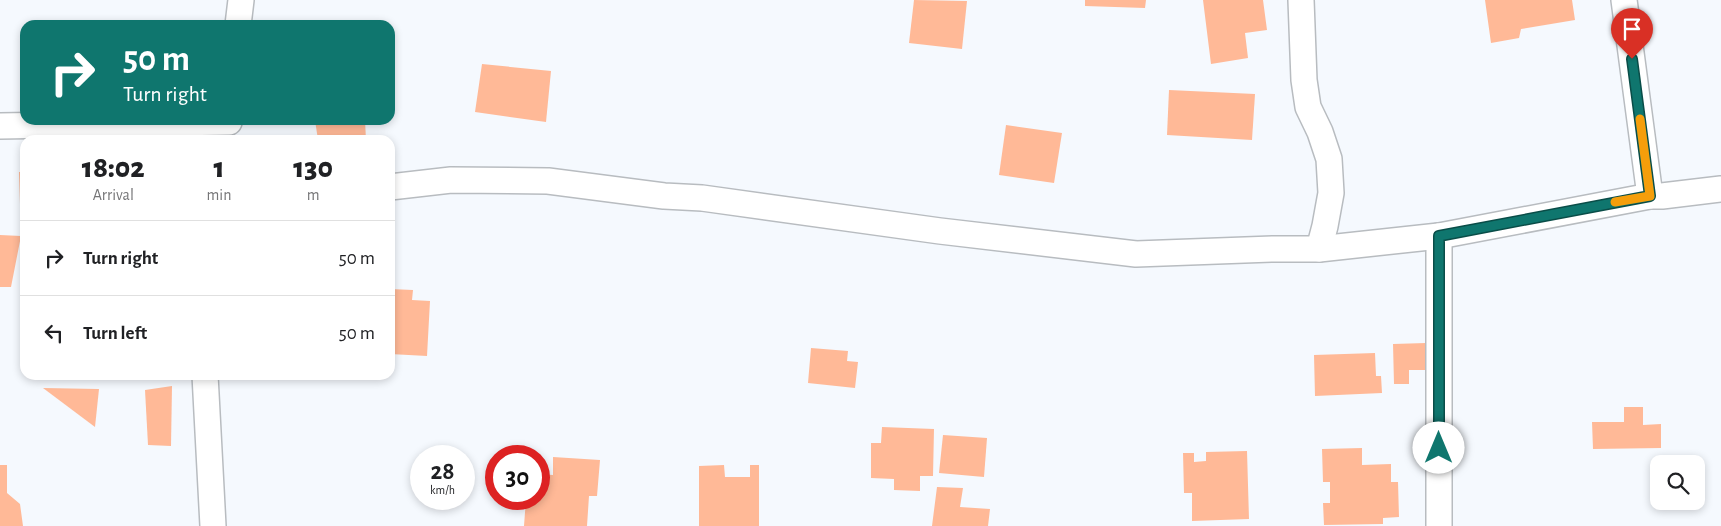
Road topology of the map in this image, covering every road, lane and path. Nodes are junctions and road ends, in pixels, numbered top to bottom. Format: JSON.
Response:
{"nodes":[{"id":1,"x":241,"y":0,"type":"edge"},
{"id":2,"x":1301,"y":0,"type":"edge"},
{"id":3,"x":1624,"y":0,"type":"edge"},
{"id":4,"x":239,"y":20,"type":"edge"},
{"id":5,"x":0,"y":126,"type":"edge"},
{"id":6,"x":228,"y":127,"type":"edge"},
{"id":7,"x":395,"y":186,"type":"edge"},
{"id":8,"x":1721,"y":189,"type":"edge"},
{"id":9,"x":1650,"y":196,"type":"junction"},
{"id":10,"x":1439,"y":236,"type":"junction"},
{"id":11,"x":1319,"y":249,"type":"junction"},
{"id":12,"x":205,"y":380,"type":"edge"},
{"id":13,"x":213,"y":526,"type":"edge"},
{"id":14,"x":1439,"y":526,"type":"edge"}],
"edges":[{"from":1,"to":4,"type":"street"},
{"from":2,"to":11,"type":"street"},
{"from":3,"to":9,"type":"street"},
{"from":5,"to":6,"type":"street"},
{"from":7,"to":11,"type":"street"},
{"from":8,"to":9,"type":"street"},
{"from":9,"to":10,"type":"street"},
{"from":10,"to":11,"type":"street"},
{"from":10,"to":14,"type":"street"},
{"from":12,"to":13,"type":"street"}]}
